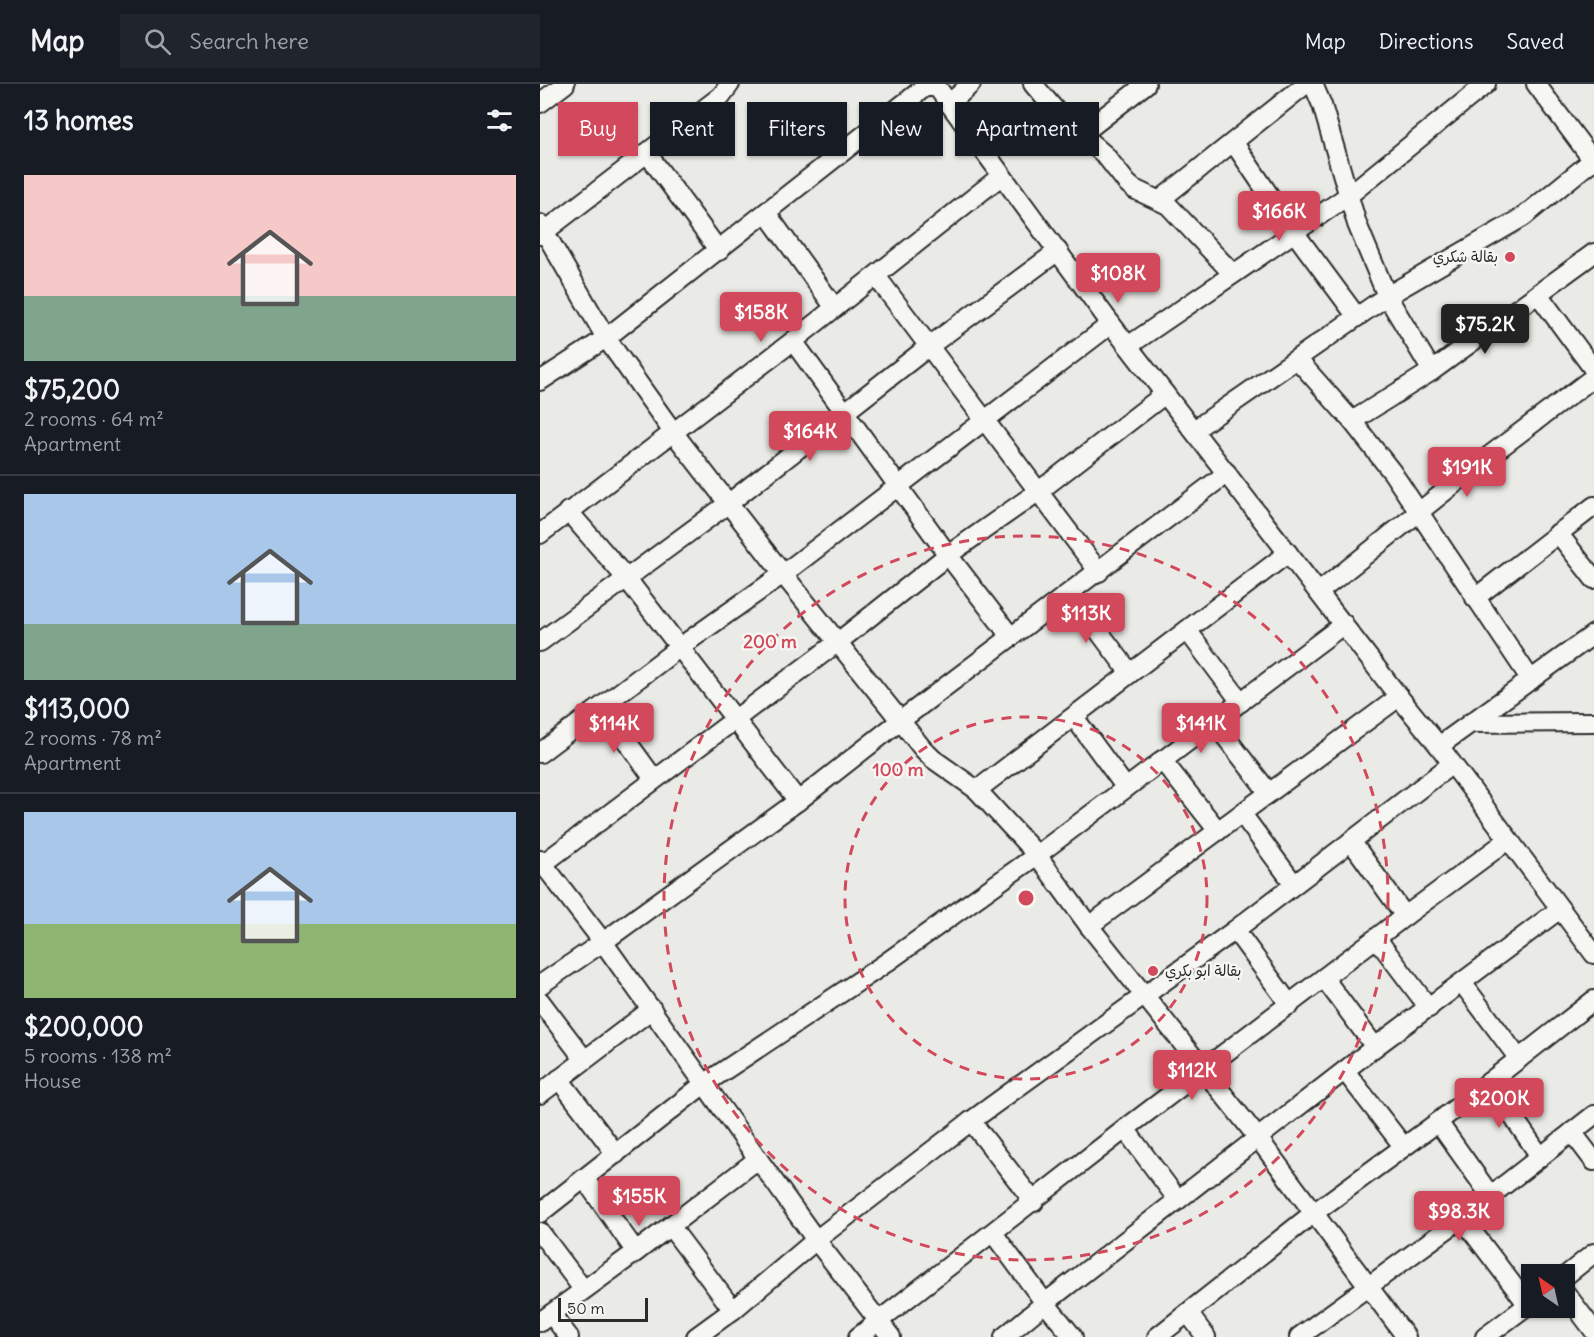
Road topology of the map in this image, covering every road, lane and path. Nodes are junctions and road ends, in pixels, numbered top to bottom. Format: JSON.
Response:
{"nodes":[{"id":1,"x":566,"y":84,"type":"edge"},
{"id":2,"x":730,"y":84,"type":"edge"},
{"id":3,"x":971,"y":84,"type":"edge"},
{"id":4,"x":1033,"y":84,"type":"edge"},
{"id":5,"x":1146,"y":84,"type":"edge"},
{"id":6,"x":1306,"y":84,"type":"edge"},
{"id":7,"x":1313,"y":84,"type":"edge"},
{"id":8,"x":1486,"y":84,"type":"edge"},
{"id":9,"x":1536,"y":84,"type":"edge"},
{"id":10,"x":1048,"y":102,"type":"edge"},
{"id":11,"x":540,"y":103,"type":"edge"},
{"id":12,"x":949,"y":104,"type":"junction"},
{"id":13,"x":1099,"y":121,"type":"edge"},
{"id":14,"x":1234,"y":144,"type":"junction"},
{"id":15,"x":1099,"y":150,"type":"edge"},
{"id":16,"x":647,"y":153,"type":"junction"},
{"id":17,"x":1594,"y":161,"type":"edge"},
{"id":18,"x":1001,"y":176,"type":"junction"},
{"id":19,"x":1349,"y":195,"type":"junction"},
{"id":20,"x":1160,"y":200,"type":"junction"},
{"id":21,"x":767,"y":214,"type":"junction"},
{"id":22,"x":542,"y":230,"type":"edge"},
{"id":23,"x":1294,"y":232,"type":"junction"},
{"id":24,"x":719,"y":251,"type":"junction"},
{"id":25,"x":1058,"y":251,"type":"junction"},
{"id":26,"x":1594,"y":253,"type":"edge"},
{"id":27,"x":1233,"y":274,"type":"junction"},
{"id":28,"x":876,"y":276,"type":"junction"},
{"id":29,"x":1538,"y":294,"type":"junction"},
{"id":30,"x":1387,"y":296,"type":"junction"},
{"id":31,"x":835,"y":308,"type":"junction"},
{"id":32,"x":1357,"y":317,"type":"junction"},
{"id":33,"x":1111,"y":324,"type":"junction"},
{"id":34,"x":606,"y":338,"type":"junction"},
{"id":35,"x":793,"y":341,"type":"junction"},
{"id":36,"x":928,"y":346,"type":"junction"},
{"id":37,"x":1128,"y":346,"type":"junction"},
{"id":38,"x":1297,"y":359,"type":"junction"},
{"id":39,"x":1594,"y":370,"type":"edge"},
{"id":40,"x":1432,"y":371,"type":"junction"},
{"id":41,"x":1594,"y":377,"type":"edge"},
{"id":42,"x":540,"y":381,"type":"edge"},
{"id":43,"x":1165,"y":394,"type":"junction"},
{"id":44,"x":844,"y":412,"type":"junction"},
{"id":45,"x":984,"y":418,"type":"junction"},
{"id":46,"x":1352,"y":421,"type":"junction"},
{"id":47,"x":1194,"y":430,"type":"junction"},
{"id":48,"x":673,"y":432,"type":"junction"},
{"id":49,"x":1227,"y":473,"type":"junction"},
{"id":50,"x":899,"y":485,"type":"junction"},
{"id":51,"x":1039,"y":491,"type":"junction"},
{"id":52,"x":729,"y":503,"type":"junction"},
{"id":53,"x":1594,"y":506,"type":"edge"},
{"id":54,"x":568,"y":511,"type":"junction"},
{"id":55,"x":1419,"y":513,"type":"junction"},
{"id":56,"x":1558,"y":533,"type":"junction"},
{"id":57,"x":540,"y":534,"type":"edge"},
{"id":58,"x":1288,"y":553,"type":"junction"},
{"id":59,"x":948,"y":555,"type":"junction"},
{"id":60,"x":1099,"y":572,"type":"junction"},
{"id":61,"x":783,"y":574,"type":"junction"},
{"id":62,"x":627,"y":579,"type":"junction"},
{"id":63,"x":1594,"y":579,"type":"edge"},
{"id":64,"x":1318,"y":592,"type":"junction"},
{"id":65,"x":1070,"y":593,"type":"junction"},
{"id":66,"x":1475,"y":598,"type":"junction"},
{"id":67,"x":1344,"y":624,"type":"junction"},
{"id":68,"x":1187,"y":630,"type":"junction"},
{"id":69,"x":1594,"y":634,"type":"edge"},
{"id":70,"x":1011,"y":637,"type":"junction"},
{"id":71,"x":540,"y":642,"type":"edge"},
{"id":72,"x":838,"y":642,"type":"junction"},
{"id":73,"x":680,"y":647,"type":"junction"},
{"id":74,"x":1130,"y":673,"type":"junction"},
{"id":75,"x":1531,"y":680,"type":"junction"},
{"id":76,"x":1399,"y":697,"type":"junction"},
{"id":77,"x":1241,"y":702,"type":"junction"},
{"id":78,"x":602,"y":707,"type":"junction"},
{"id":79,"x":1074,"y":717,"type":"junction"},
{"id":80,"x":734,"y":719,"type":"junction"},
{"id":81,"x":900,"y":721,"type":"junction"},
{"id":82,"x":1214,"y":722,"type":"junction"},
{"id":83,"x":1594,"y":722,"type":"edge"},
{"id":84,"x":1470,"y":723,"type":"junction"},
{"id":85,"x":1439,"y":746,"type":"junction"},
{"id":86,"x":540,"y":753,"type":"edge"},
{"id":87,"x":1162,"y":760,"type":"junction"},
{"id":88,"x":1452,"y":764,"type":"junction"},
{"id":89,"x":654,"y":779,"type":"junction"},
{"id":90,"x":1126,"y":788,"type":"junction"},
{"id":91,"x":977,"y":790,"type":"junction"},
{"id":92,"x":1269,"y":793,"type":"junction"},
{"id":93,"x":798,"y":801,"type":"junction"},
{"id":94,"x":1242,"y":814,"type":"junction"},
{"id":95,"x":1218,"y":831,"type":"junction"},
{"id":96,"x":1508,"y":840,"type":"junction"},
{"id":97,"x":1351,"y":841,"type":"junction"},
{"id":98,"x":1037,"y":855,"type":"junction"},
{"id":99,"x":541,"y":863,"type":"edge"},
{"id":100,"x":1293,"y":884,"type":"junction"},
{"id":101,"x":1560,"y":909,"type":"junction"},
{"id":102,"x":1404,"y":915,"type":"junction"},
{"id":103,"x":1089,"y":926,"type":"junction"},
{"id":104,"x":1234,"y":930,"type":"junction"},
{"id":105,"x":1377,"y":939,"type":"junction"},
{"id":106,"x":603,"y":942,"type":"junction"},
{"id":107,"x":1594,"y":954,"type":"edge"},
{"id":108,"x":1324,"y":978,"type":"junction"},
{"id":109,"x":1463,"y":984,"type":"junction"},
{"id":110,"x":540,"y":985,"type":"edge"},
{"id":111,"x":1145,"y":996,"type":"junction"},
{"id":112,"x":1594,"y":1000,"type":"edge"},
{"id":113,"x":540,"y":1001,"type":"edge"},
{"id":114,"x":1290,"y":1005,"type":"junction"},
{"id":115,"x":1429,"y":1008,"type":"junction"},
{"id":116,"x":652,"y":1009,"type":"junction"},
{"id":117,"x":1375,"y":1047,"type":"junction"},
{"id":118,"x":584,"y":1059,"type":"junction"},
{"id":119,"x":1519,"y":1059,"type":"junction"},
{"id":120,"x":1204,"y":1069,"type":"junction"},
{"id":121,"x":1345,"y":1071,"type":"junction"},
{"id":122,"x":559,"y":1079,"type":"junction"},
{"id":123,"x":1489,"y":1082,"type":"junction"},
{"id":124,"x":704,"y":1084,"type":"junction"},
{"id":125,"x":540,"y":1094,"type":"edge"},
{"id":126,"x":1594,"y":1115,"type":"edge"},
{"id":127,"x":971,"y":1121,"type":"junction"},
{"id":128,"x":1438,"y":1122,"type":"junction"},
{"id":129,"x":1125,"y":1129,"type":"junction"},
{"id":130,"x":1572,"y":1132,"type":"junction"},
{"id":131,"x":1258,"y":1138,"type":"junction"},
{"id":132,"x":1403,"y":1146,"type":"junction"},
{"id":133,"x":616,"y":1154,"type":"junction"},
{"id":134,"x":1540,"y":1156,"type":"junction"},
{"id":135,"x":758,"y":1159,"type":"junction"},
{"id":136,"x":1594,"y":1161,"type":"edge"},
{"id":137,"x":585,"y":1178,"type":"junction"},
{"id":138,"x":1490,"y":1195,"type":"junction"},
{"id":139,"x":1178,"y":1200,"type":"junction"},
{"id":140,"x":1034,"y":1202,"type":"junction"},
{"id":141,"x":1315,"y":1212,"type":"junction"},
{"id":142,"x":540,"y":1213,"type":"edge"},
{"id":143,"x":1462,"y":1218,"type":"junction"},
{"id":144,"x":670,"y":1226,"type":"junction"},
{"id":145,"x":540,"y":1232,"type":"edge"},
{"id":146,"x":993,"y":1233,"type":"junction"},
{"id":147,"x":816,"y":1240,"type":"junction"},
{"id":148,"x":636,"y":1252,"type":"junction"},
{"id":149,"x":1594,"y":1253,"type":"edge"},
{"id":150,"x":1575,"y":1268,"type":"edge"},
{"id":151,"x":1368,"y":1286,"type":"junction"},
{"id":152,"x":583,"y":1289,"type":"junction"},
{"id":153,"x":1521,"y":1292,"type":"edge"},
{"id":154,"x":1045,"y":1303,"type":"junction"},
{"id":155,"x":1575,"y":1306,"type":"edge"},
{"id":156,"x":733,"y":1310,"type":"junction"},
{"id":157,"x":1521,"y":1310,"type":"edge"},
{"id":158,"x":1188,"y":1313,"type":"junction"},
{"id":159,"x":545,"y":1318,"type":"edge"},
{"id":160,"x":879,"y":1320,"type":"junction"},
{"id":161,"x":1594,"y":1331,"type":"edge"},
{"id":162,"x":569,"y":1337,"type":"edge"},
{"id":163,"x":696,"y":1337,"type":"edge"},
{"id":164,"x":858,"y":1337,"type":"edge"},
{"id":165,"x":891,"y":1337,"type":"edge"},
{"id":166,"x":1004,"y":1337,"type":"edge"},
{"id":167,"x":1073,"y":1337,"type":"edge"},
{"id":168,"x":1157,"y":1337,"type":"edge"},
{"id":169,"x":1206,"y":1337,"type":"edge"},
{"id":170,"x":1299,"y":1337,"type":"edge"},
{"id":171,"x":1406,"y":1337,"type":"edge"},
{"id":172,"x":1485,"y":1337,"type":"edge"}],
"edges":[{"from":1,"to":11,"type":"street"},
{"from":2,"to":16,"type":"street"},
{"from":3,"to":12,"type":"street"},
{"from":4,"to":10,"type":"street"},
{"from":5,"to":13,"type":"street"},
{"from":6,"to":14,"type":"street"},
{"from":7,"to":19,"type":"street"},
{"from":8,"to":19,"type":"street"},
{"from":9,"to":17,"type":"street"},
{"from":12,"to":18,"type":"street"},
{"from":12,"to":21,"type":"street"},
{"from":14,"to":20,"type":"street"},
{"from":14,"to":23,"type":"street"},
{"from":15,"to":20,"type":"street"},
{"from":16,"to":22,"type":"street"},
{"from":16,"to":24,"type":"street"},
{"from":17,"to":30,"type":"street"},
{"from":18,"to":25,"type":"street"},
{"from":18,"to":28,"type":"street"},
{"from":19,"to":23,"type":"street"},
{"from":19,"to":30,"type":"street"},
{"from":20,"to":27,"type":"street"},
{"from":21,"to":24,"type":"street"},
{"from":21,"to":31,"type":"street"},
{"from":22,"to":34,"type":"street"},
{"from":23,"to":27,"type":"street"},
{"from":23,"to":32,"type":"street"},
{"from":24,"to":34,"type":"street"},
{"from":25,"to":33,"type":"street"},
{"from":25,"to":36,"type":"street"},
{"from":26,"to":29,"type":"street"},
{"from":27,"to":37,"type":"street"},
{"from":28,"to":31,"type":"street"},
{"from":28,"to":36,"type":"street"},
{"from":29,"to":39,"type":"street"},
{"from":29,"to":40,"type":"street"},
{"from":30,"to":32,"type":"street"},
{"from":30,"to":40,"type":"street"},
{"from":31,"to":35,"type":"street"},
{"from":32,"to":38,"type":"street"},
{"from":33,"to":37,"type":"street"},
{"from":33,"to":45,"type":"street"},
{"from":34,"to":42,"type":"street"},
{"from":34,"to":48,"type":"street"},
{"from":35,"to":44,"type":"street"},
{"from":35,"to":48,"type":"street"},
{"from":36,"to":44,"type":"street"},
{"from":36,"to":45,"type":"street"},
{"from":37,"to":43,"type":"street"},
{"from":38,"to":46,"type":"street"},
{"from":38,"to":47,"type":"street"},
{"from":40,"to":46,"type":"street"},
{"from":41,"to":55,"type":"street"},
{"from":43,"to":47,"type":"street"},
{"from":43,"to":51,"type":"street"},
{"from":44,"to":50,"type":"street"},
{"from":44,"to":52,"type":"street"},
{"from":45,"to":50,"type":"street"},
{"from":45,"to":51,"type":"street"},
{"from":46,"to":55,"type":"street"},
{"from":47,"to":49,"type":"street"},
{"from":48,"to":52,"type":"street"},
{"from":48,"to":54,"type":"street"},
{"from":49,"to":58,"type":"street"},
{"from":49,"to":60,"type":"street"},
{"from":50,"to":59,"type":"street"},
{"from":50,"to":61,"type":"street"},
{"from":51,"to":59,"type":"street"},
{"from":51,"to":60,"type":"street"},
{"from":52,"to":61,"type":"street"},
{"from":52,"to":62,"type":"street"},
{"from":53,"to":56,"type":"street"},
{"from":54,"to":57,"type":"street"},
{"from":54,"to":62,"type":"street"},
{"from":55,"to":64,"type":"street"},
{"from":55,"to":66,"type":"street"},
{"from":56,"to":63,"type":"street"},
{"from":56,"to":66,"type":"street"},
{"from":58,"to":64,"type":"street"},
{"from":58,"to":68,"type":"street"},
{"from":59,"to":70,"type":"street"},
{"from":59,"to":72,"type":"street"},
{"from":60,"to":65,"type":"street"},
{"from":61,"to":72,"type":"street"},
{"from":61,"to":73,"type":"street"},
{"from":62,"to":71,"type":"street"},
{"from":62,"to":73,"type":"street"},
{"from":64,"to":67,"type":"street"},
{"from":65,"to":70,"type":"street"},
{"from":65,"to":74,"type":"street"},
{"from":66,"to":75,"type":"street"},
{"from":67,"to":76,"type":"street"},
{"from":67,"to":77,"type":"street"},
{"from":68,"to":74,"type":"street"},
{"from":68,"to":77,"type":"street"},
{"from":69,"to":75,"type":"street"},
{"from":70,"to":81,"type":"street"},
{"from":72,"to":80,"type":"street"},
{"from":72,"to":81,"type":"street"},
{"from":73,"to":78,"type":"street"},
{"from":73,"to":80,"type":"street"},
{"from":74,"to":79,"type":"street"},
{"from":75,"to":84,"type":"street"},
{"from":76,"to":85,"type":"street"},
{"from":76,"to":92,"type":"street"},
{"from":77,"to":82,"type":"street"},
{"from":78,"to":86,"type":"street"},
{"from":78,"to":89,"type":"street"},
{"from":79,"to":90,"type":"street"},
{"from":79,"to":91,"type":"street"},
{"from":80,"to":89,"type":"street"},
{"from":80,"to":93,"type":"street"},
{"from":81,"to":91,"type":"street"},
{"from":81,"to":93,"type":"street"},
{"from":82,"to":87,"type":"street"},
{"from":82,"to":92,"type":"street"},
{"from":83,"to":84,"type":"street"},
{"from":84,"to":85,"type":"street"},
{"from":85,"to":88,"type":"street"},
{"from":87,"to":90,"type":"street"},
{"from":87,"to":95,"type":"street"},
{"from":88,"to":96,"type":"street"},
{"from":88,"to":97,"type":"street"},
{"from":89,"to":99,"type":"street"},
{"from":90,"to":98,"type":"street"},
{"from":91,"to":98,"type":"street"},
{"from":92,"to":94,"type":"street"},
{"from":93,"to":106,"type":"street"},
{"from":94,"to":95,"type":"street"},
{"from":94,"to":100,"type":"street"},
{"from":95,"to":103,"type":"street"},
{"from":96,"to":101,"type":"street"},
{"from":96,"to":102,"type":"street"},
{"from":97,"to":100,"type":"street"},
{"from":97,"to":102,"type":"street"},
{"from":98,"to":103,"type":"street"},
{"from":98,"to":124,"type":"street"},
{"from":99,"to":106,"type":"street"},
{"from":100,"to":104,"type":"street"},
{"from":101,"to":107,"type":"street"},
{"from":101,"to":109,"type":"street"},
{"from":102,"to":105,"type":"street"},
{"from":103,"to":111,"type":"street"},
{"from":104,"to":111,"type":"street"},
{"from":104,"to":114,"type":"street"},
{"from":105,"to":108,"type":"street"},
{"from":105,"to":115,"type":"street"},
{"from":106,"to":110,"type":"street"},
{"from":106,"to":116,"type":"street"},
{"from":108,"to":114,"type":"street"},
{"from":108,"to":117,"type":"street"},
{"from":109,"to":115,"type":"street"},
{"from":109,"to":119,"type":"street"},
{"from":111,"to":120,"type":"street"},
{"from":111,"to":127,"type":"street"},
{"from":112,"to":119,"type":"street"},
{"from":113,"to":118,"type":"street"},
{"from":114,"to":120,"type":"street"},
{"from":115,"to":117,"type":"street"},
{"from":116,"to":118,"type":"street"},
{"from":116,"to":124,"type":"street"},
{"from":117,"to":121,"type":"street"},
{"from":118,"to":122,"type":"street"},
{"from":119,"to":123,"type":"street"},
{"from":120,"to":129,"type":"street"},
{"from":120,"to":131,"type":"street"},
{"from":121,"to":131,"type":"street"},
{"from":121,"to":132,"type":"street"},
{"from":122,"to":125,"type":"street"},
{"from":122,"to":133,"type":"street"},
{"from":123,"to":128,"type":"street"},
{"from":123,"to":134,"type":"street"},
{"from":124,"to":133,"type":"street"},
{"from":124,"to":135,"type":"street"},
{"from":126,"to":130,"type":"street"},
{"from":127,"to":140,"type":"street"},
{"from":127,"to":147,"type":"street"},
{"from":128,"to":132,"type":"street"},
{"from":128,"to":138,"type":"street"},
{"from":129,"to":139,"type":"street"},
{"from":129,"to":140,"type":"street"},
{"from":130,"to":134,"type":"street"},
{"from":130,"to":136,"type":"street"},
{"from":131,"to":139,"type":"street"},
{"from":131,"to":141,"type":"street"},
{"from":132,"to":141,"type":"street"},
{"from":133,"to":137,"type":"street"},
{"from":134,"to":138,"type":"street"},
{"from":135,"to":144,"type":"street"},
{"from":135,"to":147,"type":"street"},
{"from":137,"to":142,"type":"street"},
{"from":137,"to":148,"type":"street"},
{"from":138,"to":143,"type":"street"},
{"from":139,"to":154,"type":"street"},
{"from":140,"to":146,"type":"street"},
{"from":141,"to":151,"type":"street"},
{"from":141,"to":158,"type":"street"},
{"from":143,"to":151,"type":"street"},
{"from":143,"to":153,"type":"street"},
{"from":144,"to":148,"type":"street"},
{"from":144,"to":156,"type":"street"},
{"from":145,"to":152,"type":"street"},
{"from":146,"to":154,"type":"street"},
{"from":146,"to":160,"type":"street"},
{"from":147,"to":156,"type":"street"},
{"from":147,"to":160,"type":"street"},
{"from":148,"to":152,"type":"street"},
{"from":149,"to":150,"type":"street"},
{"from":151,"to":170,"type":"street"},
{"from":151,"to":171,"type":"street"},
{"from":152,"to":159,"type":"street"},
{"from":154,"to":166,"type":"street"},
{"from":154,"to":167,"type":"street"},
{"from":155,"to":161,"type":"street"},
{"from":156,"to":163,"type":"street"},
{"from":157,"to":172,"type":"street"},
{"from":158,"to":168,"type":"street"},
{"from":158,"to":169,"type":"street"},
{"from":159,"to":162,"type":"street"},
{"from":160,"to":164,"type":"street"},
{"from":160,"to":165,"type":"street"}]}
